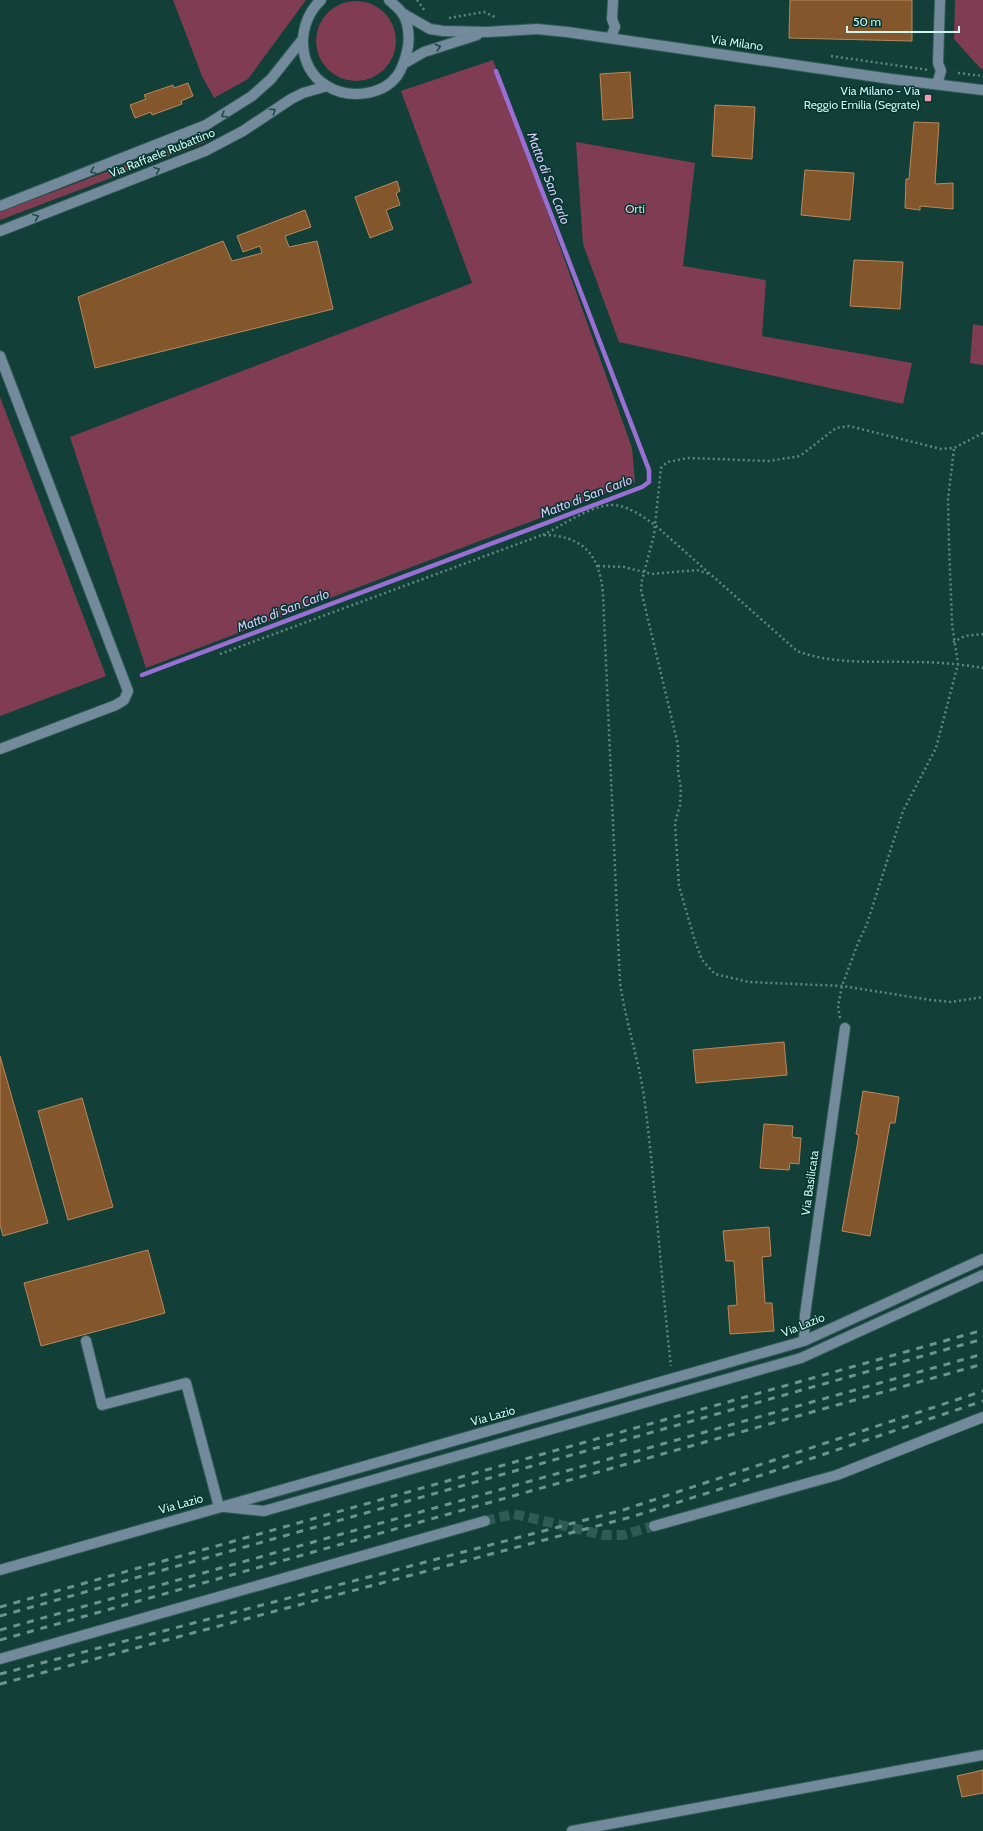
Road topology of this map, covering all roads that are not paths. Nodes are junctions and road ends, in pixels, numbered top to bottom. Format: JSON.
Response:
{"nodes":[{"id":1,"x":321,"y":0,"type":"edge"},
{"id":2,"x":390,"y":0,"type":"edge"},
{"id":3,"x":613,"y":0,"type":"edge"},
{"id":4,"x":940,"y":0,"type":"edge"},
{"id":5,"x":402,"y":13,"type":"junction"},
{"id":6,"x":487,"y":32,"type":"junction"},
{"id":7,"x":611,"y":37,"type":"junction"},
{"id":8,"x":302,"y":40,"type":"junction"},
{"id":9,"x":403,"y":64,"type":"junction"},
{"id":10,"x":937,"y":84,"type":"junction"},
{"id":11,"x":326,"y":86,"type":"junction"},
{"id":12,"x":983,"y":90,"type":"edge"},
{"id":13,"x":0,"y":206,"type":"edge"},
{"id":14,"x":0,"y":231,"type":"edge"},
{"id":15,"x":0,"y":356,"type":"edge"},
{"id":16,"x":0,"y":749,"type":"edge"},
{"id":17,"x":845,"y":1028,"type":"road end"},
{"id":18,"x":983,"y":1259,"type":"edge"},
{"id":19,"x":983,"y":1274,"type":"edge"},
{"id":20,"x":86,"y":1341,"type":"dead end"},
{"id":21,"x":804,"y":1341,"type":"junction"},
{"id":22,"x":983,"y":1417,"type":"edge"},
{"id":23,"x":219,"y":1507,"type":"junction"},
{"id":24,"x":485,"y":1521,"type":"tunnel mouth"},
{"id":25,"x":654,"y":1526,"type":"tunnel mouth"},
{"id":26,"x":0,"y":1570,"type":"edge"},
{"id":27,"x":0,"y":1659,"type":"edge"},
{"id":28,"x":983,"y":1755,"type":"edge"},
{"id":29,"x":572,"y":1831,"type":"edge"}],
"edges":[{"from":1,"to":8,"type":"street","name":"Via Raffaele Rubattino"},
{"from":2,"to":5,"type":"street","name":"Via Raffaele Rubattino"},
{"from":3,"to":7,"type":"street"},
{"from":4,"to":10,"type":"street"},
{"from":5,"to":6,"type":"street","name":"Via Milano"},
{"from":5,"to":9,"type":"street","name":"Via Raffaele Rubattino"},
{"from":6,"to":7,"type":"street","name":"Via Milano"},
{"from":9,"to":6,"type":"street","name":"Via Milano","one_way":true},
{"from":7,"to":10,"type":"street","name":"Via Milano"},
{"from":8,"to":11,"type":"street","name":"Via Raffaele Rubattino"},
{"from":8,"to":13,"type":"street","name":"Via Raffaele Rubattino","one_way":true},
{"from":9,"to":11,"type":"street","name":"Via Raffaele Rubattino"},
{"from":10,"to":12,"type":"street","name":"Via Milano"},
{"from":14,"to":11,"type":"street","name":"Via Raffaele Rubattino","one_way":true},
{"from":15,"to":16,"type":"street"},
{"from":17,"to":21,"type":"street","name":"Via Basilicata"},
{"from":18,"to":21,"type":"street","name":"Via Lazio"},
{"from":19,"to":23,"type":"street"},
{"from":20,"to":23,"type":"street"},
{"from":21,"to":23,"type":"street","name":"Via Lazio"},
{"from":22,"to":25,"type":"street"},
{"from":23,"to":26,"type":"street","name":"Via Lazio"},
{"from":24,"to":27,"type":"street"},
{"from":28,"to":29,"type":"street"}]}
